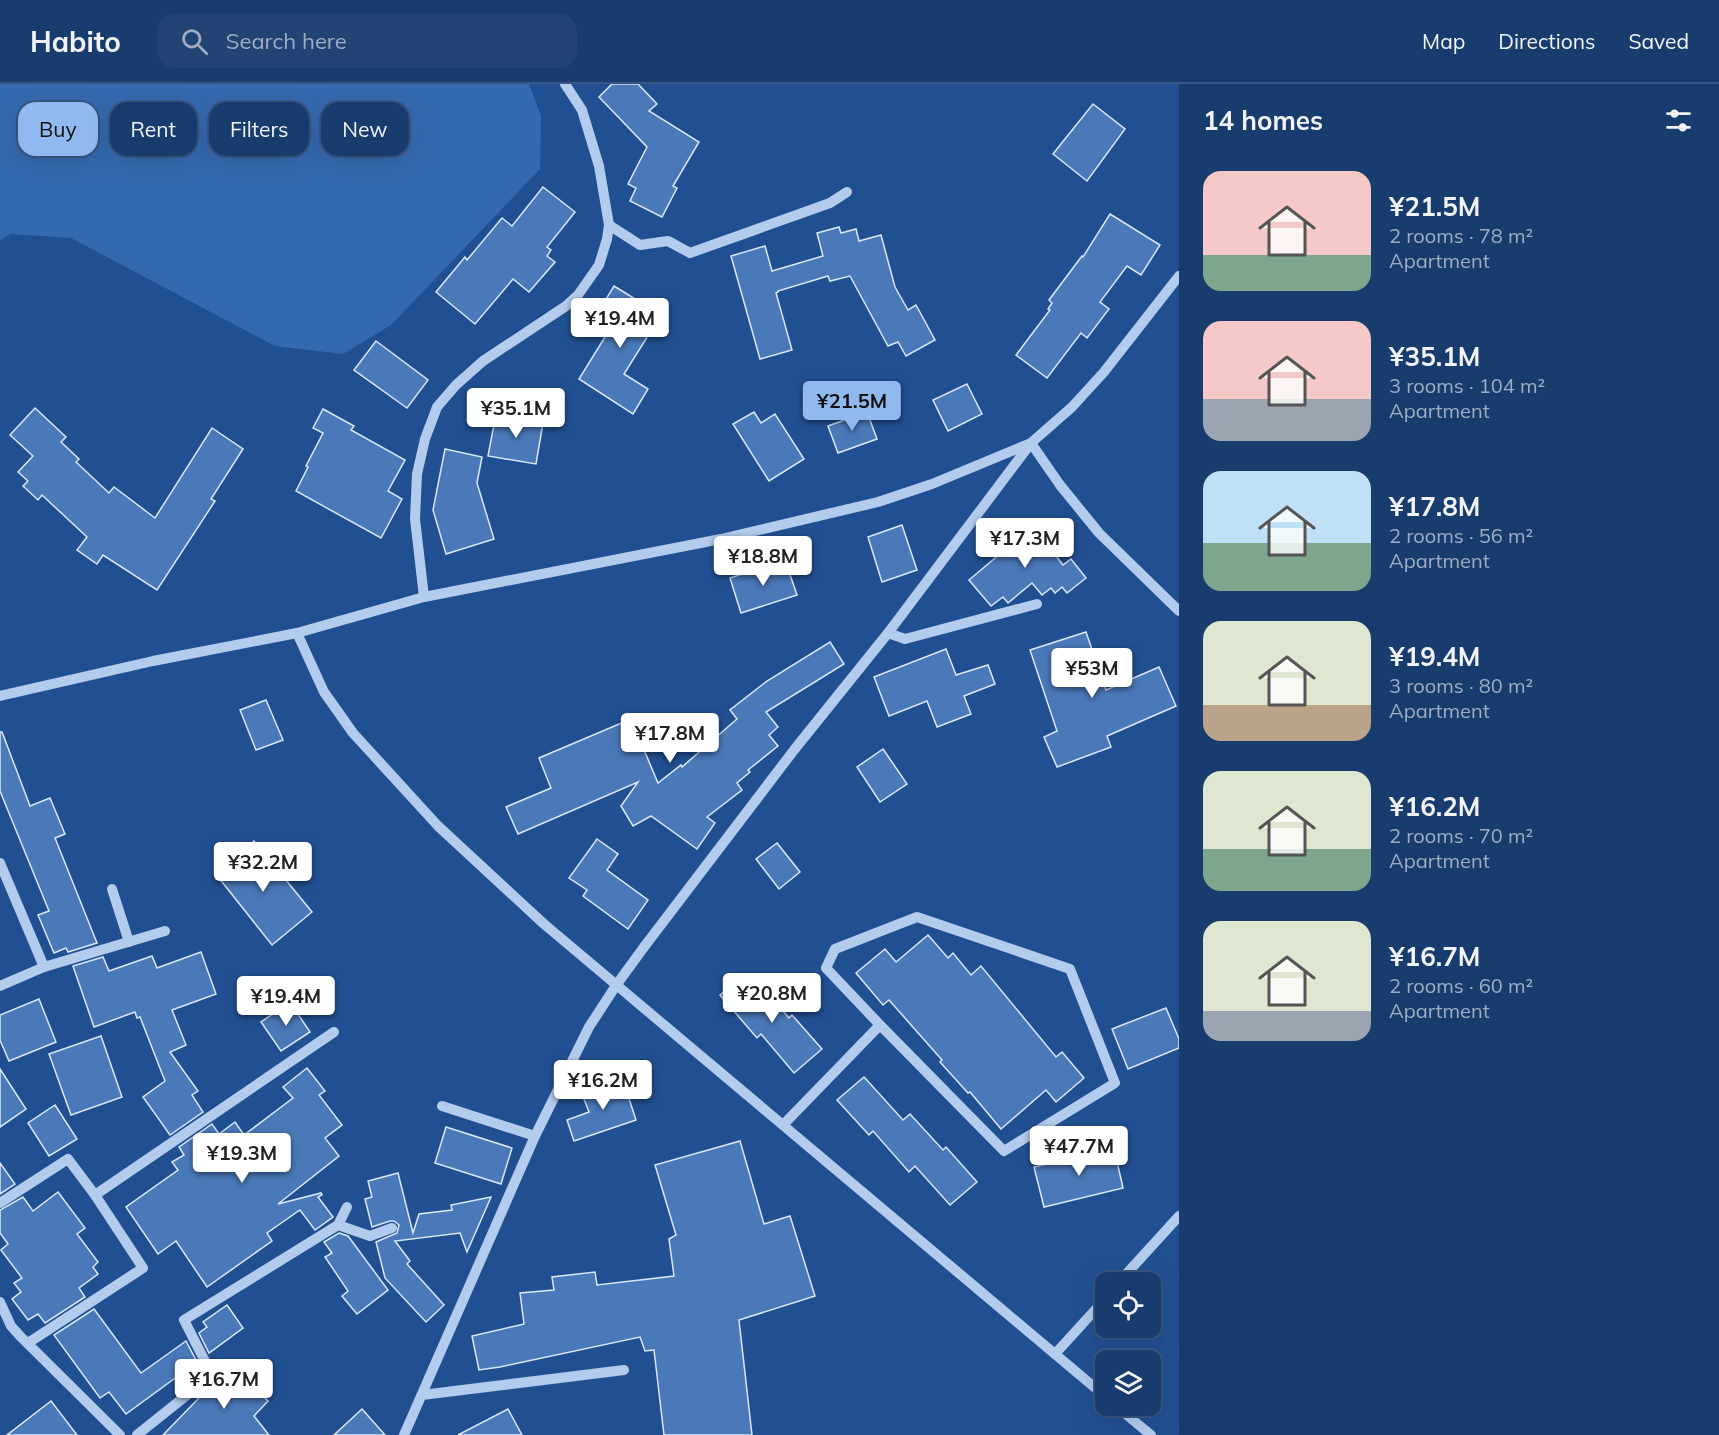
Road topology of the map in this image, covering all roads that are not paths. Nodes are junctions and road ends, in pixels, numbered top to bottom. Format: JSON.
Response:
{"nodes":[{"id":1,"x":565,"y":84,"type":"edge"},
{"id":2,"x":847,"y":192,"type":"dead end"},
{"id":3,"x":609,"y":225,"type":"junction"},
{"id":4,"x":1179,"y":276,"type":"edge"},
{"id":5,"x":1031,"y":443,"type":"junction"},
{"id":6,"x":424,"y":597,"type":"junction"},
{"id":7,"x":1037,"y":604,"type":"dead end"},
{"id":8,"x":1179,"y":611,"type":"edge"},
{"id":9,"x":297,"y":633,"type":"junction"},
{"id":10,"x":888,"y":633,"type":"junction"},
{"id":11,"x":0,"y":696,"type":"edge"},
{"id":12,"x":0,"y":862,"type":"edge"},
{"id":13,"x":112,"y":890,"type":"dead end"},
{"id":14,"x":165,"y":931,"type":"dead end"},
{"id":15,"x":129,"y":942,"type":"junction"},
{"id":16,"x":44,"y":967,"type":"junction"},
{"id":17,"x":617,"y":984,"type":"junction"},
{"id":18,"x":0,"y":986,"type":"edge"},
{"id":19,"x":880,"y":1025,"type":"junction"},
{"id":20,"x":334,"y":1032,"type":"dead end"},
{"id":21,"x":442,"y":1106,"type":"dead end"},
{"id":22,"x":783,"y":1125,"type":"junction"},
{"id":23,"x":535,"y":1136,"type":"junction"},
{"id":24,"x":95,"y":1195,"type":"junction"},
{"id":25,"x":0,"y":1203,"type":"edge"},
{"id":26,"x":347,"y":1207,"type":"dead end"},
{"id":27,"x":1179,"y":1216,"type":"edge"},
{"id":28,"x":338,"y":1225,"type":"junction"},
{"id":29,"x":392,"y":1228,"type":"dead end"},
{"id":30,"x":1128,"y":1272,"type":"edge"},
{"id":31,"x":0,"y":1302,"type":"edge"},
{"id":32,"x":1095,"y":1310,"type":"edge"},
{"id":33,"x":28,"y":1343,"type":"junction"},
{"id":34,"x":1055,"y":1354,"type":"junction"},
{"id":35,"x":624,"y":1370,"type":"dead end"},
{"id":36,"x":1095,"y":1388,"type":"edge"},
{"id":37,"x":422,"y":1395,"type":"junction"},
{"id":38,"x":1128,"y":1416,"type":"edge"},
{"id":39,"x":120,"y":1435,"type":"edge"},
{"id":40,"x":137,"y":1435,"type":"edge"},
{"id":41,"x":405,"y":1435,"type":"edge"},
{"id":42,"x":1151,"y":1435,"type":"edge"}],
"edges":[{"from":1,"to":3,"type":"street"},
{"from":2,"to":3,"type":"street"},
{"from":3,"to":6,"type":"street"},
{"from":4,"to":5,"type":"street"},
{"from":5,"to":6,"type":"street"},
{"from":5,"to":8,"type":"street"},
{"from":5,"to":10,"type":"street"},
{"from":6,"to":9,"type":"street"},
{"from":7,"to":10,"type":"street"},
{"from":9,"to":11,"type":"street"},
{"from":9,"to":17,"type":"street"},
{"from":10,"to":17,"type":"street"},
{"from":12,"to":16,"type":"street"},
{"from":13,"to":15,"type":"street"},
{"from":14,"to":15,"type":"street"},
{"from":15,"to":16,"type":"street"},
{"from":16,"to":18,"type":"street"},
{"from":17,"to":22,"type":"street"},
{"from":17,"to":23,"type":"street"},
{"from":19,"to":19,"type":"street"},
{"from":19,"to":22,"type":"street"},
{"from":20,"to":24,"type":"street"},
{"from":21,"to":23,"type":"street"},
{"from":22,"to":34,"type":"street"},
{"from":23,"to":37,"type":"street"},
{"from":24,"to":25,"type":"street"},
{"from":24,"to":33,"type":"street"},
{"from":26,"to":28,"type":"street"},
{"from":27,"to":30,"type":"street"},
{"from":28,"to":29,"type":"street"},
{"from":28,"to":40,"type":"street"},
{"from":31,"to":33,"type":"street"},
{"from":32,"to":34,"type":"street"},
{"from":33,"to":39,"type":"street"},
{"from":34,"to":36,"type":"street"},
{"from":35,"to":37,"type":"street"},
{"from":37,"to":41,"type":"street"},
{"from":38,"to":42,"type":"street"}]}
